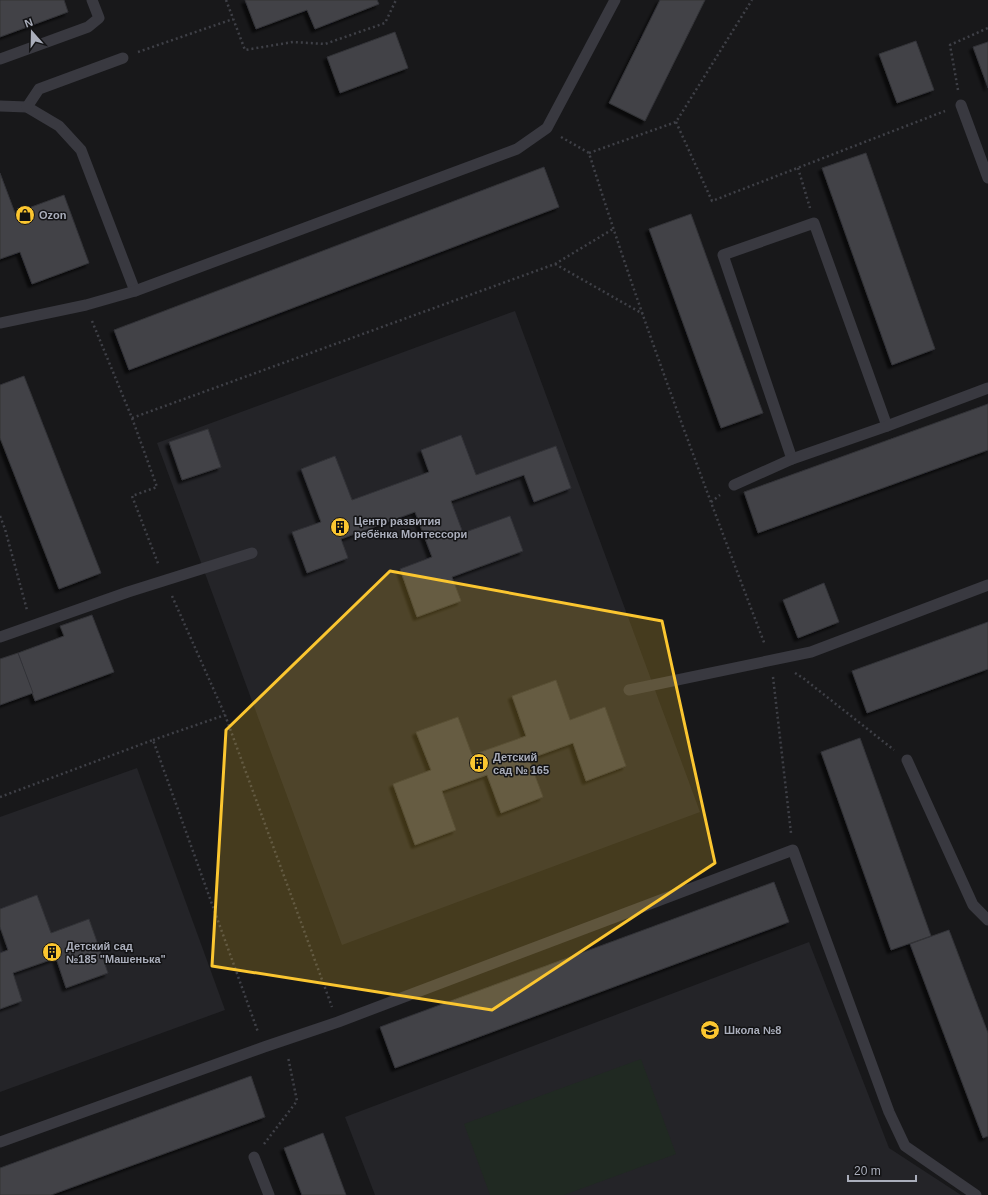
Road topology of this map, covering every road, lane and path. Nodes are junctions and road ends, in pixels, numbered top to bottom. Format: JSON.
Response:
{"nodes":[{"id":1,"x":92,"y":0,"type":"edge"},
{"id":2,"x":226,"y":0,"type":"edge"},
{"id":3,"x":396,"y":0,"type":"edge"},
{"id":4,"x":615,"y":0,"type":"edge"},
{"id":5,"x":752,"y":0,"type":"edge"},
{"id":6,"x":233,"y":19,"type":"junction"},
{"id":7,"x":988,"y":28,"type":"edge"},
{"id":8,"x":122,"y":58,"type":"joint"},
{"id":9,"x":0,"y":59,"type":"edge"},
{"id":10,"x":961,"y":105,"type":"junction"},
{"id":11,"x":0,"y":106,"type":"edge"},
{"id":12,"x":27,"y":107,"type":"junction"},
{"id":13,"x":676,"y":122,"type":"junction"},
{"id":14,"x":547,"y":128,"type":"junction"},
{"id":15,"x":589,"y":153,"type":"junction"},
{"id":16,"x":798,"y":168,"type":"junction"},
{"id":17,"x":988,"y":178,"type":"edge"},
{"id":18,"x":814,"y":223,"type":"junction"},
{"id":19,"x":613,"y":229,"type":"junction"},
{"id":20,"x":555,"y":264,"type":"junction"},
{"id":21,"x":135,"y":291,"type":"junction"},
{"id":22,"x":86,"y":306,"type":"junction"},
{"id":23,"x":643,"y":314,"type":"junction"},
{"id":24,"x":0,"y":322,"type":"edge"},
{"id":25,"x":988,"y":388,"type":"edge"},
{"id":26,"x":132,"y":418,"type":"junction"},
{"id":27,"x":887,"y":426,"type":"junction"},
{"id":28,"x":792,"y":459,"type":"junction"},
{"id":29,"x":734,"y":485,"type":"dead end"},
{"id":30,"x":0,"y":516,"type":"edge"},
{"id":31,"x":252,"y":553,"type":"dead end"},
{"id":32,"x":164,"y":580,"type":"junction"},
{"id":33,"x":988,"y":585,"type":"edge"},
{"id":34,"x":32,"y":625,"type":"junction"},
{"id":35,"x":0,"y":637,"type":"edge"},
{"id":36,"x":771,"y":660,"type":"junction"},
{"id":37,"x":803,"y":678,"type":"dead end"},
{"id":38,"x":629,"y":690,"type":"dead end"},
{"id":39,"x":225,"y":715,"type":"junction"},
{"id":40,"x":154,"y":740,"type":"junction"},
{"id":41,"x":907,"y":760,"type":"joint"},
{"id":42,"x":0,"y":797,"type":"edge"},
{"id":43,"x":793,"y":850,"type":"junction"},
{"id":44,"x":988,"y":920,"type":"edge"},
{"id":45,"x":338,"y":1022,"type":"junction"},
{"id":46,"x":284,"y":1040,"type":"junction"},
{"id":47,"x":264,"y":1047,"type":"junction"},
{"id":48,"x":0,"y":1142,"type":"edge"},
{"id":49,"x":254,"y":1157,"type":"joint"},
{"id":50,"x":269,"y":1195,"type":"edge"},
{"id":51,"x":976,"y":1195,"type":"edge"}],
"edges":[{"from":1,"to":9,"type":"lane"},
{"from":2,"to":6,"type":"path"},
{"from":3,"to":6,"type":"path"},
{"from":4,"to":14,"type":"lane"},
{"from":5,"to":13,"type":"path"},
{"from":6,"to":8,"type":"path"},
{"from":7,"to":10,"type":"path"},
{"from":8,"to":12,"type":"lane"},
{"from":10,"to":16,"type":"path"},
{"from":10,"to":17,"type":"lane"},
{"from":11,"to":12,"type":"lane"},
{"from":12,"to":21,"type":"lane"},
{"from":13,"to":15,"type":"path"},
{"from":13,"to":16,"type":"path"},
{"from":14,"to":15,"type":"path"},
{"from":14,"to":21,"type":"lane"},
{"from":15,"to":19,"type":"path"},
{"from":16,"to":18,"type":"path"},
{"from":18,"to":27,"type":"lane"},
{"from":18,"to":28,"type":"lane"},
{"from":19,"to":20,"type":"path"},
{"from":19,"to":23,"type":"path"},
{"from":20,"to":23,"type":"path"},
{"from":20,"to":26,"type":"path"},
{"from":21,"to":22,"type":"lane"},
{"from":22,"to":24,"type":"lane"},
{"from":22,"to":26,"type":"path"},
{"from":23,"to":36,"type":"path"},
{"from":25,"to":27,"type":"lane"},
{"from":26,"to":32,"type":"path"},
{"from":27,"to":28,"type":"lane"},
{"from":28,"to":29,"type":"lane"},
{"from":30,"to":34,"type":"path"},
{"from":31,"to":32,"type":"lane"},
{"from":32,"to":34,"type":"lane"},
{"from":32,"to":39,"type":"path"},
{"from":33,"to":36,"type":"lane"},
{"from":34,"to":35,"type":"lane"},
{"from":36,"to":38,"type":"lane"},
{"from":36,"to":43,"type":"path"},
{"from":37,"to":41,"type":"path"},
{"from":39,"to":40,"type":"path"},
{"from":39,"to":45,"type":"path"},
{"from":40,"to":42,"type":"path"},
{"from":40,"to":47,"type":"path"},
{"from":41,"to":44,"type":"lane"},
{"from":43,"to":45,"type":"lane"},
{"from":43,"to":51,"type":"lane"},
{"from":45,"to":46,"type":"lane"},
{"from":46,"to":47,"type":"lane"},
{"from":46,"to":49,"type":"path"},
{"from":47,"to":48,"type":"lane"},
{"from":49,"to":50,"type":"lane"}]}
